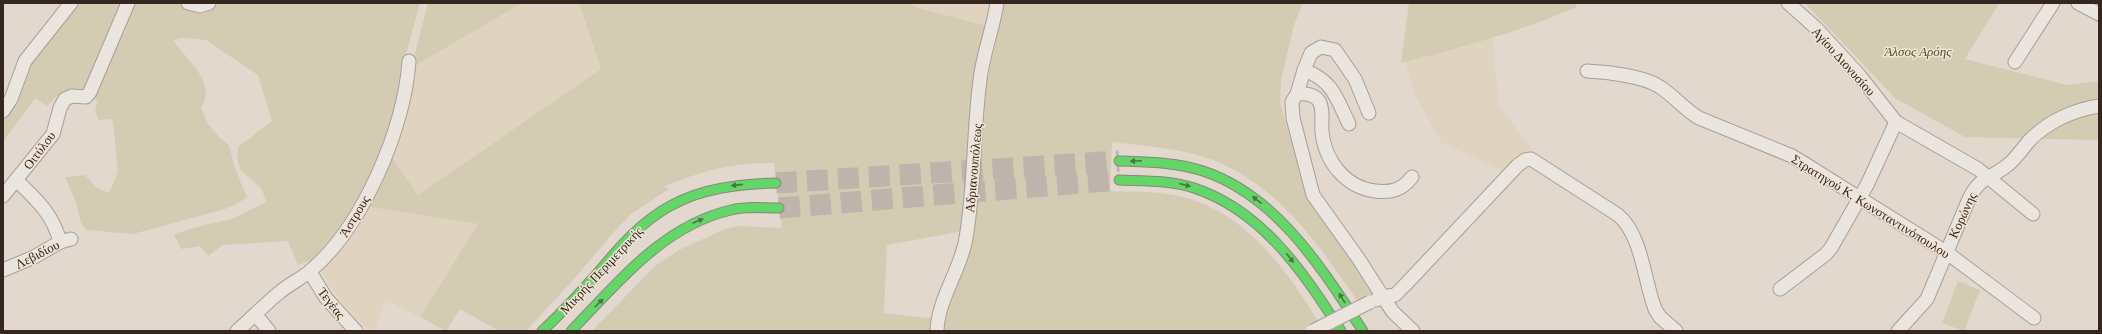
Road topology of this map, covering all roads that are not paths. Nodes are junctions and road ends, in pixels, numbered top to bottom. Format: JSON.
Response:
{"nodes":[{"id":1,"x":71,"y":3,"type":"edge"},
{"id":2,"x":128,"y":3,"type":"edge"},
{"id":3,"x":188,"y":3,"type":"edge"},
{"id":4,"x":209,"y":3,"type":"edge"},
{"id":5,"x":997,"y":3,"type":"edge"},
{"id":6,"x":1788,"y":3,"type":"edge"},
{"id":7,"x":2053,"y":3,"type":"edge"},
{"id":8,"x":2078,"y":3,"type":"edge"},
{"id":9,"x":2099,"y":14,"type":"edge"},
{"id":10,"x":409,"y":61,"type":"dead end"},
{"id":11,"x":2015,"y":62,"type":"dead end"},
{"id":12,"x":1304,"y":70,"type":"junction"},
{"id":13,"x":1587,"y":71,"type":"dead end"},
{"id":14,"x":1297,"y":94,"type":"junction"},
{"id":15,"x":2099,"y":106,"type":"edge"},
{"id":16,"x":3,"y":111,"type":"edge"},
{"id":17,"x":1369,"y":113,"type":"dead end"},
{"id":18,"x":1896,"y":122,"type":"junction"},
{"id":19,"x":1349,"y":124,"type":"dead end"},
{"id":20,"x":1119,"y":161,"type":"tunnel mouth"},
{"id":21,"x":1988,"y":176,"type":"junction"},
{"id":22,"x":1412,"y":177,"type":"dead end"},
{"id":23,"x":16,"y":180,"type":"junction"},
{"id":24,"x":1118,"y":180,"type":"tunnel mouth"},
{"id":25,"x":776,"y":183,"type":"tunnel mouth"},
{"id":26,"x":3,"y":196,"type":"edge"},
{"id":27,"x":1860,"y":198,"type":"junction"},
{"id":28,"x":780,"y":208,"type":"tunnel mouth"},
{"id":29,"x":2033,"y":214,"type":"dead end"},
{"id":30,"x":1946,"y":252,"type":"junction"},
{"id":31,"x":3,"y":270,"type":"edge"},
{"id":32,"x":310,"y":272,"type":"junction"},
{"id":33,"x":1780,"y":289,"type":"dead end"},
{"id":34,"x":1383,"y":297,"type":"junction"},
{"id":35,"x":256,"y":315,"type":"junction"},
{"id":36,"x":2034,"y":318,"type":"dead end"},
{"id":37,"x":237,"y":331,"type":"edge"},
{"id":38,"x":269,"y":331,"type":"edge"},
{"id":39,"x":356,"y":331,"type":"edge"},
{"id":40,"x":542,"y":331,"type":"edge"},
{"id":41,"x":571,"y":331,"type":"edge"},
{"id":42,"x":937,"y":331,"type":"edge"},
{"id":43,"x":1313,"y":331,"type":"edge"},
{"id":44,"x":1341,"y":331,"type":"edge"},
{"id":45,"x":1363,"y":331,"type":"edge"},
{"id":46,"x":1413,"y":331,"type":"edge"},
{"id":47,"x":1676,"y":331,"type":"edge"},
{"id":48,"x":1898,"y":331,"type":"edge"}],
"edges":[{"from":1,"to":16,"type":"street"},
{"from":2,"to":23,"type":"street","name":"Οιτύλου"},
{"from":3,"to":4,"type":"street"},
{"from":5,"to":42,"type":"street","name":"Αδριανουπόλεως"},
{"from":6,"to":18,"type":"street","name":"Αγίου Διονυσίου"},
{"from":7,"to":11,"type":"street"},
{"from":8,"to":9,"type":"street"},
{"from":10,"to":32,"type":"street","name":"Άστρους"},
{"from":12,"to":14,"type":"street"},
{"from":12,"to":17,"type":"street"},
{"from":12,"to":19,"type":"street"},
{"from":13,"to":27,"type":"street","name":"Στρατηγού Κ. Κωνσταντινόπουλου"},
{"from":14,"to":22,"type":"street"},
{"from":14,"to":34,"type":"street"},
{"from":15,"to":21,"type":"street","name":"Κορώνης"},
{"from":18,"to":21,"type":"street"},
{"from":18,"to":27,"type":"street"},
{"from":45,"to":20,"type":"main road","one_way":true},
{"from":21,"to":29,"type":"street"},
{"from":21,"to":30,"type":"street","name":"Κορώνης"},
{"from":23,"to":26,"type":"street","name":"Οιτύλου"},
{"from":23,"to":31,"type":"street","name":"Λεβιδίου"},
{"from":24,"to":44,"type":"main road","one_way":true},
{"from":25,"to":40,"type":"main road","name":"Μικρής Περιμετρικής","one_way":true},
{"from":27,"to":30,"type":"street","name":"Στρατηγού Κ. Κωνσταντινόπουλου"},
{"from":27,"to":33,"type":"street"},
{"from":41,"to":28,"type":"main road","name":"Μικρής Περιμετρικής","one_way":true},
{"from":30,"to":36,"type":"street","name":"Στρατηγού Κ. Κωνσταντινόπουλου"},
{"from":30,"to":48,"type":"street","name":"Κορώνης"},
{"from":32,"to":35,"type":"street","name":"Άστρους"},
{"from":32,"to":39,"type":"street","name":"Τεγέας"},
{"from":34,"to":43,"type":"street","bridge":true},
{"from":34,"to":46,"type":"street"},
{"from":34,"to":47,"type":"street"},
{"from":35,"to":37,"type":"street","name":"Άστρους"},
{"from":35,"to":38,"type":"street"}]}
